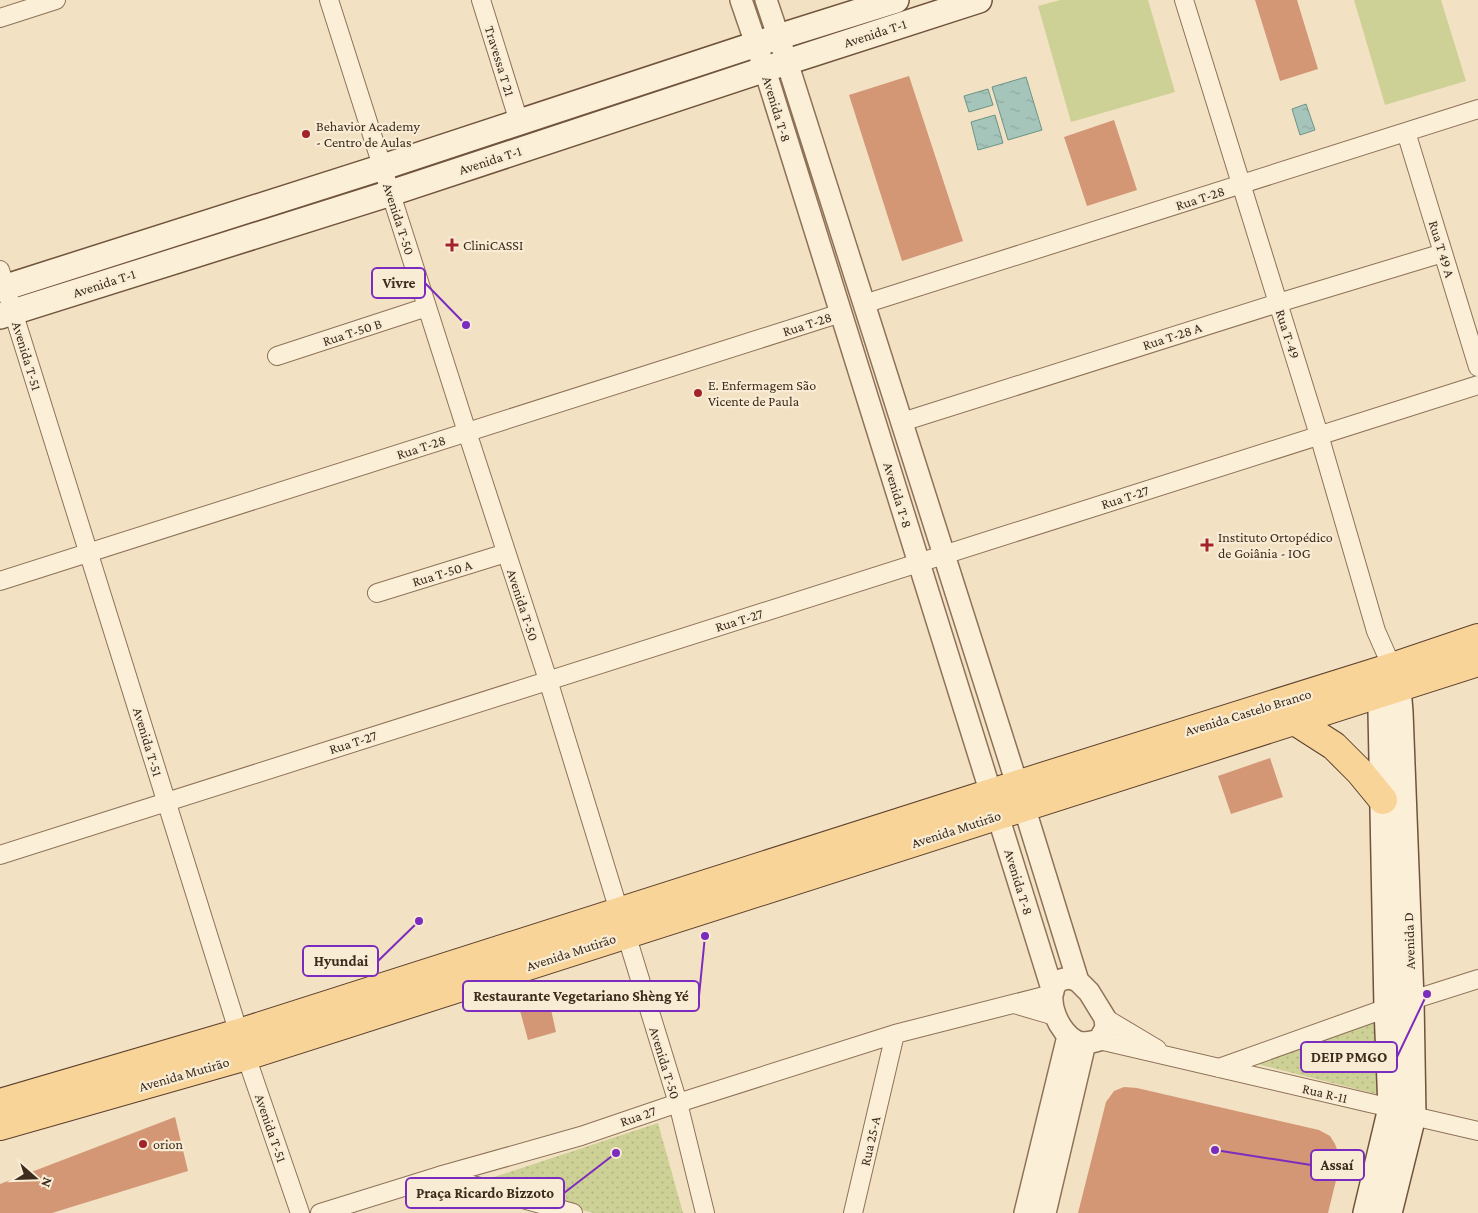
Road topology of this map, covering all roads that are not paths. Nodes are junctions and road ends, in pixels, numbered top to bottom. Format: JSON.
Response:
{"nodes":[{"id":1,"x":56,"y":0,"type":"edge"},
{"id":2,"x":329,"y":0,"type":"edge"},
{"id":3,"x":481,"y":0,"type":"edge"},
{"id":4,"x":741,"y":0,"type":"edge"},
{"id":5,"x":766,"y":0,"type":"edge"},
{"id":6,"x":896,"y":0,"type":"edge"},
{"id":7,"x":978,"y":0,"type":"edge"},
{"id":8,"x":1184,"y":0,"type":"edge"},
{"id":9,"x":0,"y":18,"type":"edge"},
{"id":10,"x":767,"y":41,"type":"junction"},
{"id":11,"x":776,"y":66,"type":"junction"},
{"id":12,"x":1478,"y":109,"type":"edge"},
{"id":13,"x":519,"y":122,"type":"junction"},
{"id":14,"x":1406,"y":132,"type":"junction"},
{"id":15,"x":383,"y":167,"type":"junction"},
{"id":16,"x":1241,"y":185,"type":"junction"},
{"id":17,"x":391,"y":193,"type":"junction"},
{"id":18,"x":1443,"y":253,"type":"junction"},
{"id":19,"x":2,"y":282,"type":"edge"},
{"id":20,"x":1278,"y":303,"type":"junction"},
{"id":21,"x":864,"y":304,"type":"junction"},
{"id":22,"x":427,"y":308,"type":"junction"},
{"id":23,"x":841,"y":313,"type":"junction"},
{"id":24,"x":6,"y":314,"type":"edge"},
{"id":25,"x":276,"y":356,"type":"dead end"},
{"id":26,"x":1478,"y":367,"type":"edge"},
{"id":27,"x":1478,"y":385,"type":"edge"},
{"id":28,"x":902,"y":422,"type":"junction"},
{"id":29,"x":467,"y":432,"type":"junction"},
{"id":30,"x":1320,"y":435,"type":"junction"},
{"id":31,"x":88,"y":553,"type":"junction"},
{"id":32,"x":506,"y":553,"type":"junction"},
{"id":33,"x":944,"y":556,"type":"junction"},
{"id":34,"x":920,"y":563,"type":"junction"},
{"id":35,"x":0,"y":581,"type":"edge"},
{"id":36,"x":377,"y":594,"type":"dead end"},
{"id":37,"x":1478,"y":638,"type":"edge"},
{"id":38,"x":1478,"y":662,"type":"edge"},
{"id":39,"x":548,"y":680,"type":"junction"},
{"id":40,"x":1386,"y":680,"type":"junction"},
{"id":41,"x":1294,"y":721,"type":"junction"},
{"id":42,"x":1021,"y":796,"type":"junction"},
{"id":43,"x":1383,"y":800,"type":"junction"},
{"id":44,"x":166,"y":802,"type":"junction"},
{"id":45,"x":995,"y":804,"type":"junction"},
{"id":46,"x":0,"y":854,"type":"edge"},
{"id":47,"x":623,"y":923,"type":"junction"},
{"id":48,"x":1478,"y":979,"type":"edge"},
{"id":49,"x":1078,"y":981,"type":"junction"},
{"id":50,"x":1052,"y":993,"type":"junction"},
{"id":51,"x":1411,"y":1000,"type":"junction"},
{"id":52,"x":1014,"y":1004,"type":"junction"},
{"id":53,"x":1387,"y":1008,"type":"junction"},
{"id":54,"x":1055,"y":1016,"type":"junction"},
{"id":55,"x":1105,"y":1018,"type":"junction"},
{"id":56,"x":894,"y":1034,"type":"junction"},
{"id":57,"x":1084,"y":1040,"type":"junction"},
{"id":58,"x":872,"y":1042,"type":"junction"},
{"id":59,"x":242,"y":1045,"type":"junction"},
{"id":60,"x":1172,"y":1058,"type":"junction"},
{"id":61,"x":1218,"y":1068,"type":"junction"},
{"id":62,"x":886,"y":1070,"type":"junction"},
{"id":63,"x":678,"y":1103,"type":"junction"},
{"id":64,"x":0,"y":1104,"type":"edge"},
{"id":65,"x":1402,"y":1112,"type":"junction"},
{"id":66,"x":0,"y":1126,"type":"edge"},
{"id":67,"x":1478,"y":1131,"type":"edge"},
{"id":68,"x":439,"y":1176,"type":"junction"},
{"id":69,"x":300,"y":1213,"type":"edge"},
{"id":70,"x":320,"y":1213,"type":"edge"},
{"id":71,"x":574,"y":1213,"type":"edge"},
{"id":72,"x":705,"y":1213,"type":"edge"},
{"id":73,"x":853,"y":1213,"type":"edge"},
{"id":74,"x":1025,"y":1213,"type":"edge"},
{"id":75,"x":1045,"y":1213,"type":"edge"},
{"id":76,"x":1366,"y":1213,"type":"edge"},
{"id":77,"x":1389,"y":1213,"type":"edge"}],
"edges":[{"from":1,"to":9,"type":"street"},
{"from":2,"to":15,"type":"street","name":"Avenida T-50"},
{"from":3,"to":13,"type":"street","name":"Travessa T 21"},
{"from":4,"to":10,"type":"street","name":"Avenida T-8"},
{"from":5,"to":10,"type":"street","name":"Avenida T-8"},
{"from":6,"to":10,"type":"main road","name":"Avenida T-1"},
{"from":7,"to":11,"type":"main road","name":"Avenida T-1"},
{"from":8,"to":16,"type":"street","name":"Rua T-49"},
{"from":10,"to":11,"type":"street","name":"Avenida T-8"},
{"from":10,"to":13,"type":"main road","name":"Avenida T-1"},
{"from":11,"to":17,"type":"main road","name":"Avenida T-1"},
{"from":11,"to":21,"type":"street","name":"Avenida T-8"},
{"from":11,"to":23,"type":"street","name":"Avenida T-8"},
{"from":12,"to":14,"type":"street","name":"Rua T-28"},
{"from":13,"to":15,"type":"main road","name":"Avenida T-1"},
{"from":14,"to":16,"type":"street","name":"Rua T-28"},
{"from":14,"to":18,"type":"street","name":"Rua T 49 A"},
{"from":15,"to":17,"type":"street","name":"Avenida T-50"},
{"from":15,"to":19,"type":"main road","name":"Avenida T-1"},
{"from":16,"to":20,"type":"street","name":"Rua T-49"},
{"from":16,"to":21,"type":"street","name":"Rua T-28"},
{"from":17,"to":22,"type":"street","name":"Avenida T-50"},
{"from":17,"to":24,"type":"main road","name":"Avenida T-1"},
{"from":18,"to":20,"type":"street","name":"Rua T-28 A"},
{"from":18,"to":26,"type":"street","name":"Rua T 49 A"},
{"from":19,"to":24,"type":"street","name":"Avenida T-51"},
{"from":20,"to":28,"type":"street","name":"Rua T-28 A"},
{"from":20,"to":30,"type":"street","name":"Rua T-49"},
{"from":21,"to":28,"type":"street","name":"Avenida T-8"},
{"from":22,"to":25,"type":"street","name":"Rua T-50 B"},
{"from":22,"to":29,"type":"street","name":"Avenida T-50"},
{"from":23,"to":29,"type":"street","name":"Rua T-28"},
{"from":23,"to":34,"type":"street","name":"Avenida T-8"},
{"from":24,"to":31,"type":"street","name":"Avenida T-51"},
{"from":27,"to":30,"type":"street","name":"Rua T-27"},
{"from":28,"to":33,"type":"street","name":"Avenida T-8"},
{"from":29,"to":31,"type":"street","name":"Rua T-28"},
{"from":29,"to":32,"type":"street","name":"Avenida T-50"},
{"from":30,"to":33,"type":"street","name":"Rua T-27"},
{"from":30,"to":40,"type":"street","name":"Rua T-49"},
{"from":31,"to":35,"type":"street","name":"Rua T-28"},
{"from":31,"to":44,"type":"street","name":"Avenida T-51"},
{"from":32,"to":36,"type":"street","name":"Rua T-50 A"},
{"from":32,"to":39,"type":"street","name":"Avenida T-50"},
{"from":33,"to":34,"type":"street","name":"Rua T-27"},
{"from":33,"to":42,"type":"street","name":"Avenida T-8"},
{"from":34,"to":39,"type":"street","name":"Rua T-27"},
{"from":34,"to":45,"type":"street","name":"Avenida T-8"},
{"from":37,"to":40,"type":"main road","name":"Avenida Castelo Branco"},
{"from":38,"to":40,"type":"main road","name":"Avenida Castelo Branco"},
{"from":39,"to":44,"type":"street","name":"Rua T-27"},
{"from":39,"to":47,"type":"street","name":"Avenida T-50"},
{"from":40,"to":41,"type":"main road","name":"Avenida Castelo Branco"},
{"from":40,"to":42,"type":"main road","name":"Avenida Castelo Branco"},
{"from":40,"to":43,"type":"main road","name":"Avenida D"},
{"from":40,"to":51,"type":"main road","name":"Avenida D"},
{"from":41,"to":42,"type":"main road","name":"Avenida Castelo Branco"},
{"from":41,"to":43,"type":"main road"},
{"from":42,"to":45,"type":"main road","name":"Avenida Mutirão"},
{"from":42,"to":49,"type":"street","name":"Avenida T-8"},
{"from":43,"to":53,"type":"main road","name":"Avenida D"},
{"from":44,"to":46,"type":"street","name":"Rua T-27"},
{"from":44,"to":59,"type":"street","name":"Avenida T-51"},
{"from":45,"to":47,"type":"main road","name":"Avenida Mutirão"},
{"from":45,"to":50,"type":"street","name":"Avenida T-8"},
{"from":47,"to":59,"type":"main road","name":"Avenida Mutirão"},
{"from":47,"to":63,"type":"street","name":"Avenida T-50"},
{"from":48,"to":51,"type":"street"},
{"from":49,"to":50,"type":"street"},
{"from":49,"to":55,"type":"street"},
{"from":50,"to":52,"type":"street","name":"Rua 27"},
{"from":50,"to":54,"type":"street"},
{"from":51,"to":53,"type":"street"},
{"from":51,"to":65,"type":"main road","name":"Avenida D"},
{"from":52,"to":54,"type":"street"},
{"from":52,"to":56,"type":"street","name":"Rua 27"},
{"from":53,"to":61,"type":"street"},
{"from":53,"to":65,"type":"main road","name":"Avenida D"},
{"from":54,"to":57,"type":"street"},
{"from":55,"to":57,"type":"street"},
{"from":55,"to":60,"type":"street","name":"Rua R-11"},
{"from":56,"to":58,"type":"street","name":"Rua 27"},
{"from":56,"to":62,"type":"street","name":"Rua 25-A"},
{"from":57,"to":60,"type":"street","name":"Rua R-11"},
{"from":57,"to":74,"type":"street"},
{"from":57,"to":75,"type":"street"},
{"from":58,"to":62,"type":"street"},
{"from":58,"to":63,"type":"street","name":"Rua 27"},
{"from":59,"to":64,"type":"main road","name":"Avenida Mutirão"},
{"from":59,"to":66,"type":"main road","name":"Avenida Mutirão"},
{"from":59,"to":69,"type":"street","name":"Avenida T-51"},
{"from":60,"to":61,"type":"street","name":"Rua R-11"},
{"from":61,"to":65,"type":"street","name":"Rua R-11"},
{"from":62,"to":73,"type":"street","name":"Rua 25-A"},
{"from":63,"to":68,"type":"street","name":"Rua 27"},
{"from":63,"to":72,"type":"street","name":"Avenida T-50"},
{"from":65,"to":67,"type":"street","name":"Rua R-11"},
{"from":65,"to":76,"type":"main road","name":"Avenida D"},
{"from":65,"to":77,"type":"main road","name":"Avenida D"},
{"from":68,"to":70,"type":"street","name":"Rua 27"},
{"from":68,"to":71,"type":"street"}]}
